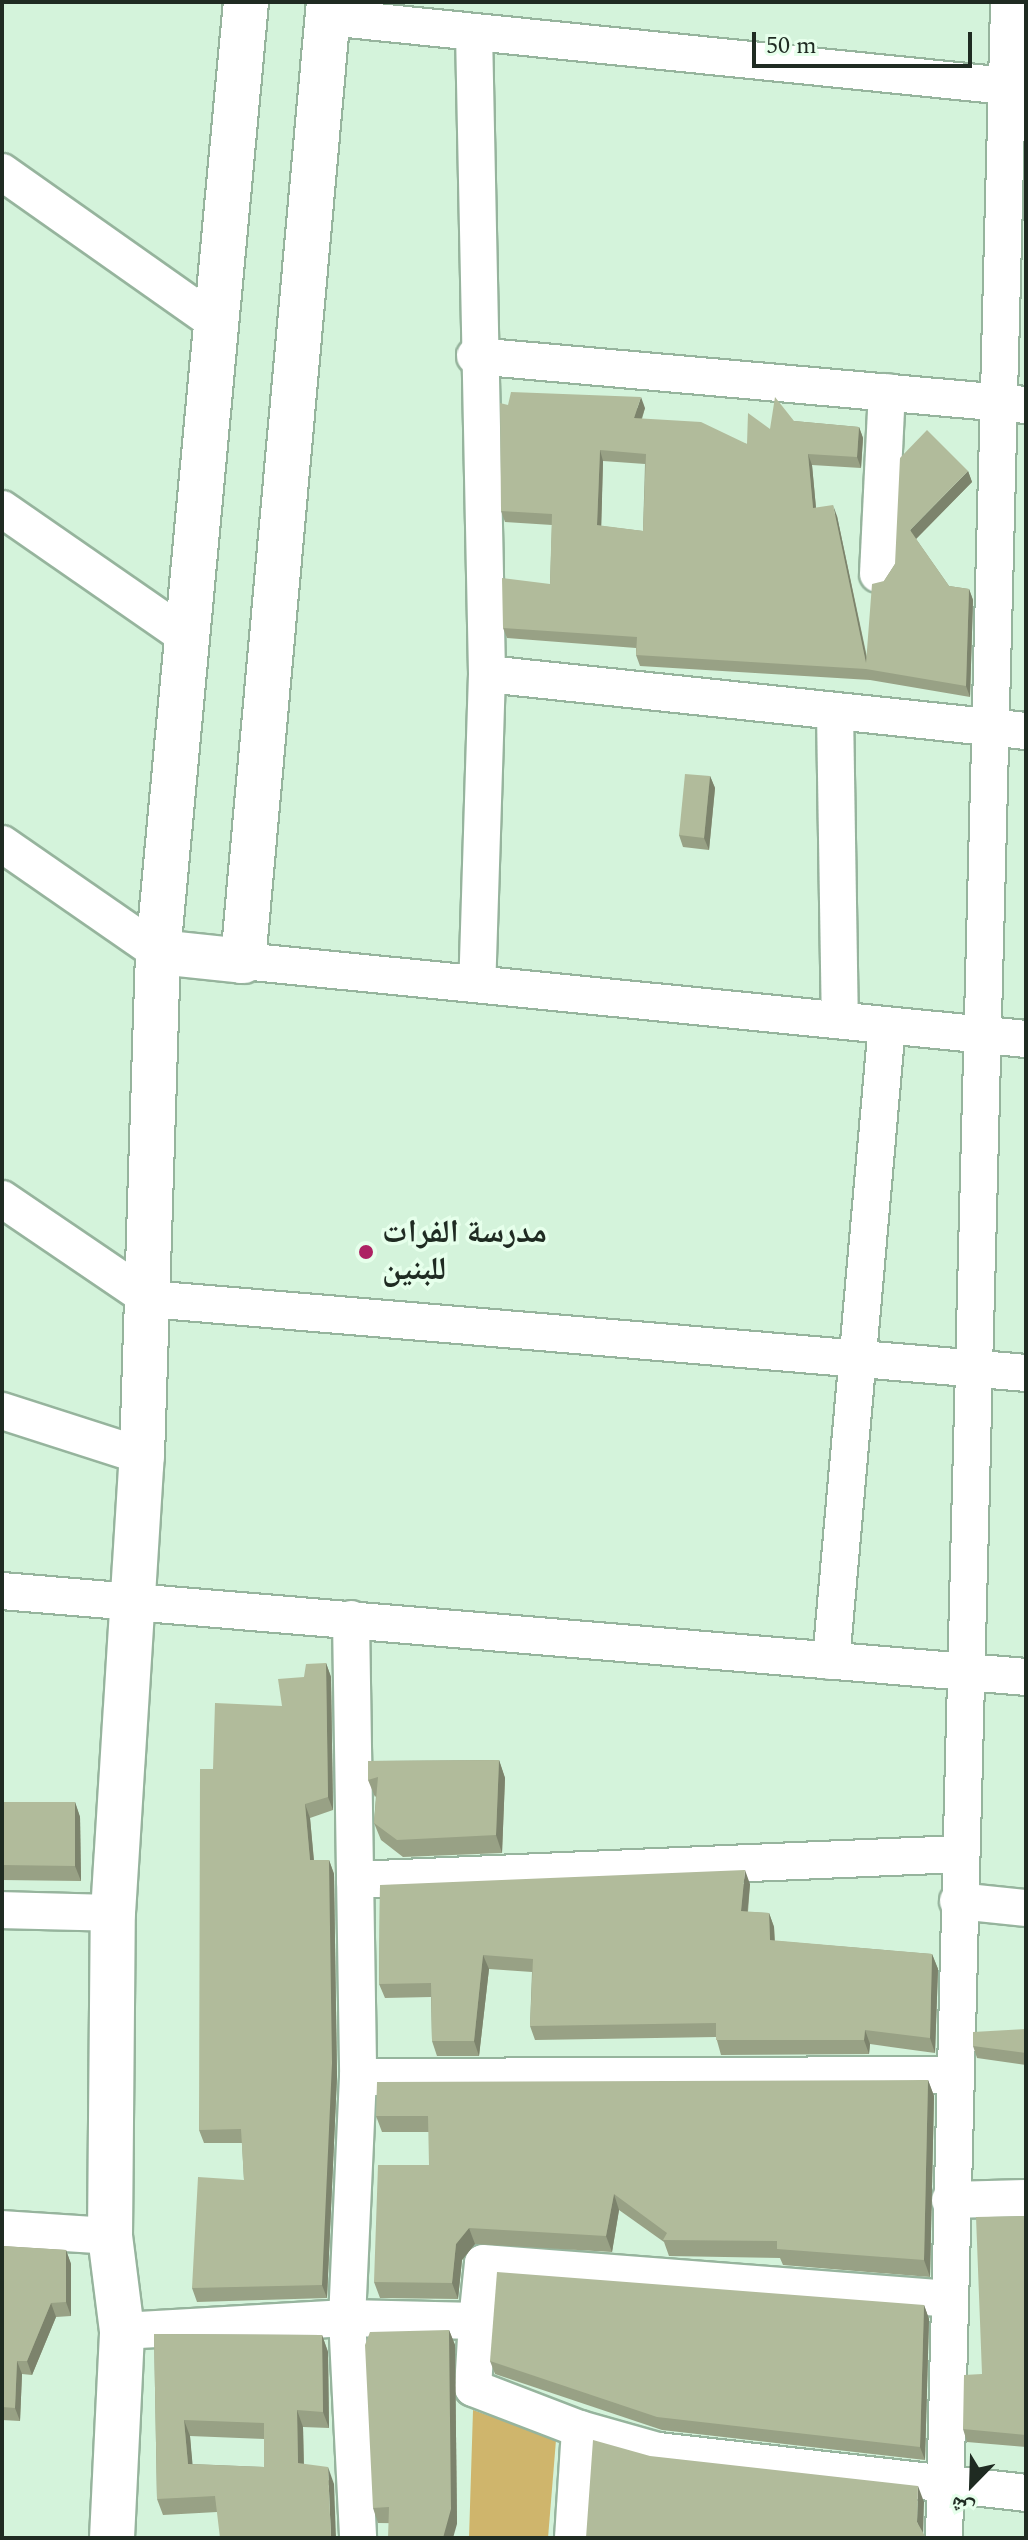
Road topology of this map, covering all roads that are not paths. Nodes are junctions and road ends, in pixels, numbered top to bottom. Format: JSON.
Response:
{"nodes":[{"id":1,"x":1009,"y":2,"type":"edge"},
{"id":2,"x":241,"y":5,"type":"edge"},
{"id":3,"x":328,"y":9,"type":"edge"},
{"id":4,"x":474,"y":32,"type":"junction"},
{"id":5,"x":1016,"y":87,"type":"edge"},
{"id":6,"x":2,"y":172,"type":"edge"},
{"id":7,"x":216,"y":323,"type":"junction"},
{"id":8,"x":475,"y":356,"type":"junction"},
{"id":9,"x":887,"y":392,"type":"junction"},
{"id":10,"x":1012,"y":404,"type":"edge"},
{"id":11,"x":2,"y":509,"type":"edge"},
{"id":12,"x":878,"y":574,"type":"dead end"},
{"id":13,"x":187,"y":637,"type":"junction"},
{"id":14,"x":487,"y":674,"type":"junction"},
{"id":15,"x":835,"y":711,"type":"junction"},
{"id":16,"x":989,"y":727,"type":"junction"},
{"id":17,"x":1026,"y":731,"type":"edge"},
{"id":18,"x":2,"y":844,"type":"edge"},
{"id":19,"x":158,"y":952,"type":"junction"},
{"id":20,"x":243,"y":961,"type":"junction"},
{"id":21,"x":477,"y":984,"type":"junction"},
{"id":22,"x":840,"y":1020,"type":"junction"},
{"id":23,"x":887,"y":1025,"type":"junction"},
{"id":24,"x":982,"y":1035,"type":"junction"},
{"id":25,"x":1026,"y":1039,"type":"edge"},
{"id":26,"x":2,"y":1199,"type":"edge"},
{"id":27,"x":149,"y":1299,"type":"junction"},
{"id":28,"x":857,"y":1359,"type":"junction"},
{"id":29,"x":973,"y":1369,"type":"junction"},
{"id":30,"x":1026,"y":1373,"type":"edge"},
{"id":31,"x":2,"y":1411,"type":"edge"},
{"id":32,"x":142,"y":1456,"type":"junction"},
{"id":33,"x":2,"y":1591,"type":"edge"},
{"id":34,"x":135,"y":1600,"type":"junction"},
{"id":35,"x":351,"y":1619,"type":"junction"},
{"id":36,"x":831,"y":1661,"type":"junction"},
{"id":37,"x":964,"y":1672,"type":"junction"},
{"id":38,"x":1026,"y":1677,"type":"edge"},
{"id":39,"x":959,"y":1854,"type":"junction"},
{"id":40,"x":355,"y":1880,"type":"junction"},
{"id":41,"x":958,"y":1901,"type":"junction"},
{"id":42,"x":1026,"y":1908,"type":"edge"},
{"id":43,"x":2,"y":1910,"type":"edge"},
{"id":44,"x":113,"y":1913,"type":"junction"},
{"id":45,"x":953,"y":2075,"type":"junction"},
{"id":46,"x":358,"y":2077,"type":"junction"},
{"id":47,"x":1026,"y":2198,"type":"edge"},
{"id":48,"x":950,"y":2200,"type":"junction"},
{"id":49,"x":2,"y":2229,"type":"edge"},
{"id":50,"x":110,"y":2236,"type":"junction"},
{"id":51,"x":947,"y":2299,"type":"junction"},
{"id":52,"x":347,"y":2318,"type":"junction"},
{"id":53,"x":477,"y":2321,"type":"junction"},
{"id":54,"x":122,"y":2331,"type":"junction"},
{"id":55,"x":580,"y":2429,"type":"junction"},
{"id":56,"x":946,"y":2486,"type":"junction"},
{"id":57,"x":1026,"y":2493,"type":"edge"},
{"id":58,"x":109,"y":2536,"type":"edge"},
{"id":59,"x":358,"y":2538,"type":"edge"},
{"id":60,"x":573,"y":2538,"type":"edge"},
{"id":61,"x":944,"y":2538,"type":"edge"}],
"edges":[{"from":1,"to":5,"type":"street"},
{"from":2,"to":7,"type":"street"},
{"from":3,"to":4,"type":"street"},
{"from":3,"to":20,"type":"street"},
{"from":4,"to":5,"type":"street"},
{"from":4,"to":8,"type":"street"},
{"from":5,"to":10,"type":"street"},
{"from":6,"to":7,"type":"street"},
{"from":7,"to":13,"type":"street"},
{"from":8,"to":9,"type":"street"},
{"from":8,"to":14,"type":"street"},
{"from":9,"to":10,"type":"street"},
{"from":9,"to":12,"type":"street"},
{"from":10,"to":16,"type":"street"},
{"from":11,"to":13,"type":"street"},
{"from":13,"to":19,"type":"street"},
{"from":14,"to":15,"type":"street"},
{"from":14,"to":21,"type":"street"},
{"from":15,"to":16,"type":"street"},
{"from":15,"to":22,"type":"street"},
{"from":16,"to":17,"type":"street"},
{"from":16,"to":24,"type":"street"},
{"from":18,"to":19,"type":"street"},
{"from":19,"to":20,"type":"street"},
{"from":19,"to":27,"type":"street"},
{"from":20,"to":21,"type":"street"},
{"from":21,"to":22,"type":"street"},
{"from":22,"to":23,"type":"street"},
{"from":23,"to":24,"type":"street"},
{"from":23,"to":28,"type":"street"},
{"from":24,"to":25,"type":"street"},
{"from":24,"to":29,"type":"street"},
{"from":26,"to":27,"type":"street"},
{"from":27,"to":28,"type":"street"},
{"from":27,"to":32,"type":"street"},
{"from":28,"to":29,"type":"street"},
{"from":28,"to":36,"type":"street"},
{"from":29,"to":30,"type":"street"},
{"from":29,"to":37,"type":"street"},
{"from":31,"to":32,"type":"street"},
{"from":32,"to":34,"type":"street"},
{"from":33,"to":34,"type":"street"},
{"from":34,"to":35,"type":"street"},
{"from":34,"to":44,"type":"street"},
{"from":35,"to":36,"type":"street"},
{"from":35,"to":40,"type":"street"},
{"from":36,"to":37,"type":"street"},
{"from":37,"to":38,"type":"street"},
{"from":37,"to":39,"type":"street"},
{"from":39,"to":40,"type":"street"},
{"from":39,"to":41,"type":"street"},
{"from":40,"to":46,"type":"street"},
{"from":41,"to":42,"type":"street"},
{"from":41,"to":45,"type":"street"},
{"from":43,"to":44,"type":"street"},
{"from":44,"to":50,"type":"street"},
{"from":45,"to":46,"type":"street"},
{"from":45,"to":48,"type":"street"},
{"from":46,"to":52,"type":"street"},
{"from":47,"to":48,"type":"street"},
{"from":48,"to":51,"type":"street"},
{"from":49,"to":50,"type":"street"},
{"from":50,"to":54,"type":"street"},
{"from":51,"to":53,"type":"street"},
{"from":51,"to":56,"type":"street"},
{"from":52,"to":53,"type":"street"},
{"from":52,"to":54,"type":"street"},
{"from":52,"to":59,"type":"street"},
{"from":53,"to":55,"type":"street"},
{"from":54,"to":58,"type":"street"},
{"from":55,"to":56,"type":"street"},
{"from":55,"to":60,"type":"street"},
{"from":56,"to":57,"type":"street"},
{"from":56,"to":61,"type":"street"}]}
